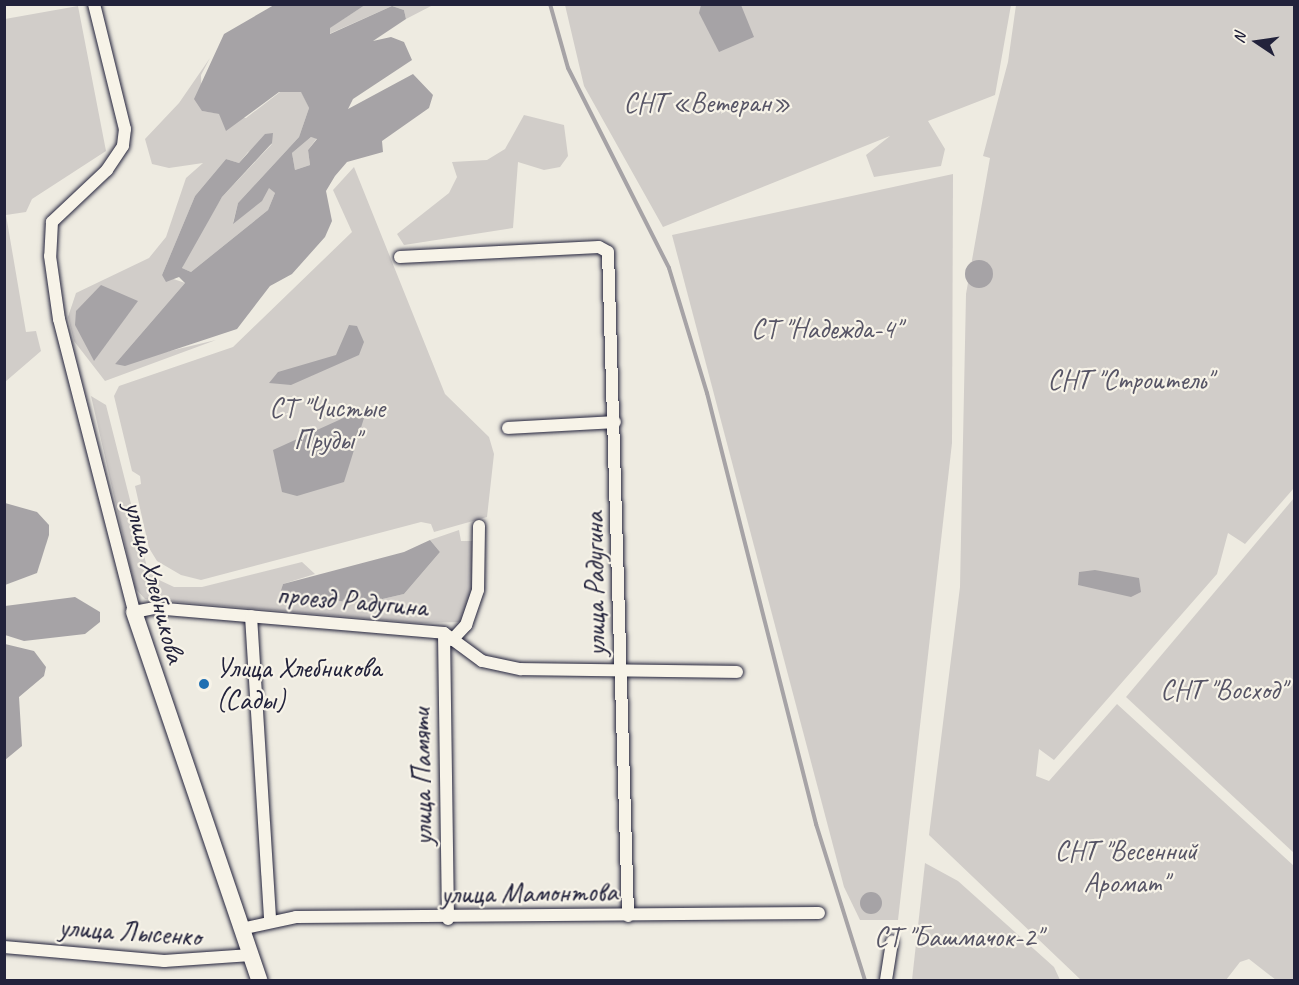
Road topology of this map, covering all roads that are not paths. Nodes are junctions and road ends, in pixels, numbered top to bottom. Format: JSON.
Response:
{"nodes":[{"id":1,"x":94,"y":4,"type":"edge"},
{"id":2,"x":400,"y":257,"type":"dead end"},
{"id":3,"x":615,"y":422,"type":"junction"},
{"id":4,"x":508,"y":428,"type":"dead end"},
{"id":5,"x":479,"y":526,"type":"dead end"},
{"id":6,"x":134,"y":612,"type":"junction"},
{"id":7,"x":251,"y":616,"type":"junction"},
{"id":8,"x":448,"y":636,"type":"junction"},
{"id":9,"x":621,"y":672,"type":"junction"},
{"id":10,"x":736,"y":672,"type":"dead end"},
{"id":11,"x":819,"y":913,"type":"dead end"},
{"id":12,"x":628,"y":916,"type":"junction"},
{"id":13,"x":270,"y":919,"type":"junction"},
{"id":14,"x":448,"y":920,"type":"junction"},
{"id":15,"x":241,"y":929,"type":"junction"},
{"id":16,"x":892,"y":940,"type":"dead end"},
{"id":17,"x":4,"y":947,"type":"edge"},
{"id":18,"x":251,"y":955,"type":"junction"},
{"id":19,"x":259,"y":981,"type":"edge"},
{"id":20,"x":886,"y":981,"type":"edge"}],
"edges":[{"from":1,"to":6,"type":"street","name":"улица Хлебникова"},
{"from":2,"to":3,"type":"street","name":"улица Радугина"},
{"from":3,"to":4,"type":"street"},
{"from":3,"to":9,"type":"street","name":"улица Радугина"},
{"from":5,"to":8,"type":"street"},
{"from":6,"to":7,"type":"street","name":"проезд Радугина"},
{"from":6,"to":15,"type":"street","name":"улица Хлебникова"},
{"from":7,"to":8,"type":"street","name":"проезд Радугина"},
{"from":7,"to":13,"type":"street"},
{"from":8,"to":9,"type":"street","name":"проезд Радугина"},
{"from":8,"to":14,"type":"street","name":"улица Памяти"},
{"from":9,"to":10,"type":"street","name":"проезд Радугина"},
{"from":9,"to":12,"type":"street","name":"улица Радугина"},
{"from":11,"to":12,"type":"street","name":"улица Мамонтова"},
{"from":12,"to":14,"type":"street","name":"улица Мамонтова"},
{"from":13,"to":14,"type":"street","name":"улица Мамонтова"},
{"from":13,"to":15,"type":"street","name":"улица Мамонтова"},
{"from":15,"to":18,"type":"street","name":"улица Хлебникова"},
{"from":16,"to":20,"type":"street"},
{"from":17,"to":18,"type":"street","name":"улица Лысенко"},
{"from":18,"to":19,"type":"street","name":"улица Хлебникова"}]}
